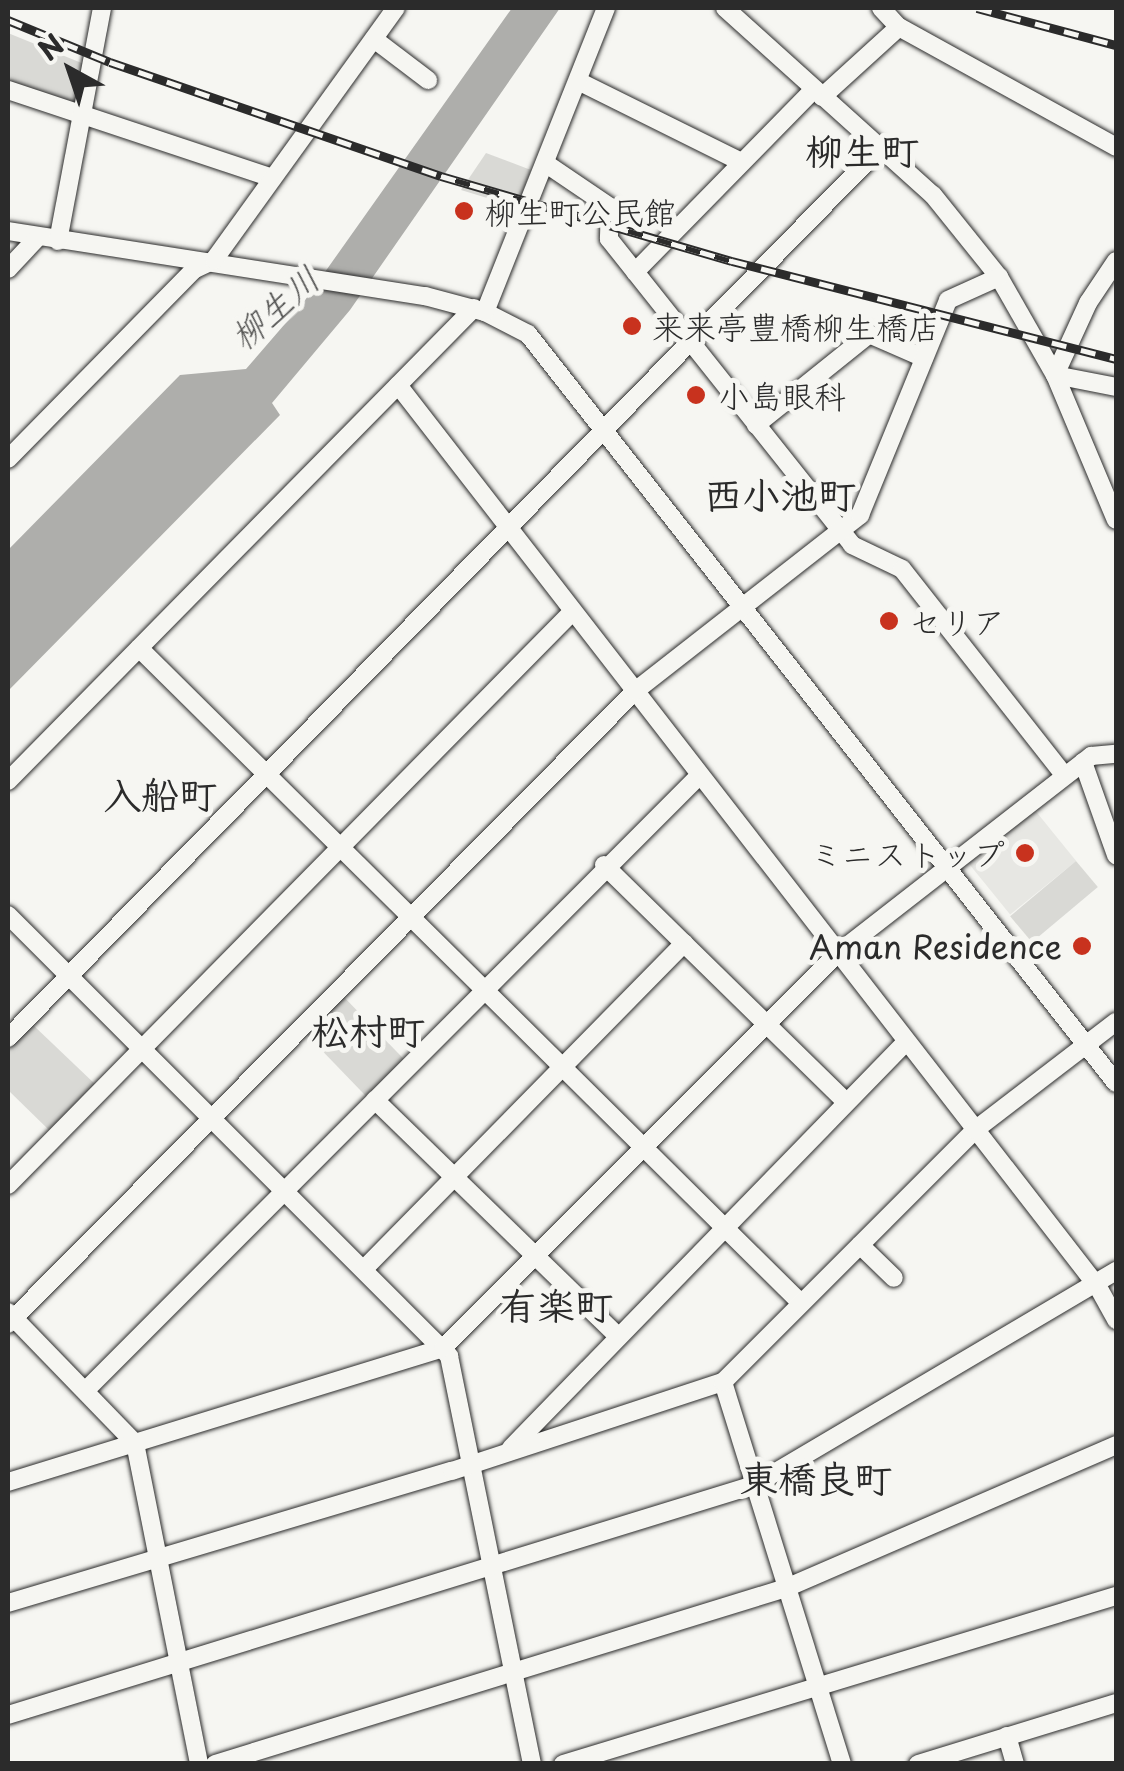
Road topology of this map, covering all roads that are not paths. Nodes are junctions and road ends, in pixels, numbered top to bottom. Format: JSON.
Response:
{"nodes":[{"id":1,"x":102,"y":8,"type":"edge"},
{"id":2,"x":396,"y":8,"type":"edge"},
{"id":3,"x":606,"y":8,"type":"edge"},
{"id":4,"x":725,"y":8,"type":"edge"},
{"id":5,"x":881,"y":8,"type":"edge"},
{"id":6,"x":899,"y":27,"type":"junction"},
{"id":7,"x":374,"y":39,"type":"junction"},
{"id":8,"x":428,"y":80,"type":"dead end"},
{"id":9,"x":578,"y":81,"type":"junction"},
{"id":10,"x":8,"y":90,"type":"edge"},
{"id":11,"x":818,"y":93,"type":"junction"},
{"id":12,"x":82,"y":120,"type":"junction"},
{"id":13,"x":881,"y":147,"type":"junction"},
{"id":14,"x":1116,"y":147,"type":"edge"},
{"id":15,"x":741,"y":162,"type":"junction"},
{"id":16,"x":545,"y":163,"type":"junction"},
{"id":17,"x":272,"y":178,"type":"junction"},
{"id":18,"x":8,"y":231,"type":"edge"},
{"id":19,"x":38,"y":237,"type":"junction"},
{"id":20,"x":58,"y":241,"type":"junction"},
{"id":21,"x":214,"y":260,"type":"junction"},
{"id":22,"x":1116,"y":261,"type":"edge"},
{"id":23,"x":8,"y":269,"type":"edge"},
{"id":24,"x":635,"y":272,"type":"junction"},
{"id":25,"x":999,"y":277,"type":"junction"},
{"id":26,"x":480,"y":310,"type":"junction"},
{"id":27,"x":694,"y":345,"type":"junction"},
{"id":28,"x":924,"y":358,"type":"junction"},
{"id":29,"x":1055,"y":376,"type":"junction"},
{"id":30,"x":398,"y":386,"type":"junction"},
{"id":31,"x":1116,"y":387,"type":"edge"},
{"id":32,"x":756,"y":424,"type":"junction"},
{"id":33,"x":608,"y":430,"type":"junction"},
{"id":34,"x":8,"y":459,"type":"edge"},
{"id":35,"x":1116,"y":520,"type":"edge"},
{"id":36,"x":510,"y":529,"type":"junction"},
{"id":37,"x":841,"y":532,"type":"junction"},
{"id":38,"x":745,"y":603,"type":"junction"},
{"id":39,"x":573,"y":611,"type":"junction"},
{"id":40,"x":138,"y":648,"type":"junction"},
{"id":41,"x":635,"y":691,"type":"junction"},
{"id":42,"x":1116,"y":754,"type":"edge"},
{"id":43,"x":1083,"y":762,"type":"junction"},
{"id":44,"x":265,"y":776,"type":"junction"},
{"id":45,"x":699,"y":776,"type":"junction"},
{"id":46,"x":1064,"y":776,"type":"junction"},
{"id":47,"x":8,"y":781,"type":"edge"},
{"id":48,"x":339,"y":846,"type":"junction"},
{"id":49,"x":1116,"y":855,"type":"edge"},
{"id":50,"x":604,"y":865,"type":"junction"},
{"id":51,"x":949,"y":866,"type":"junction"},
{"id":52,"x":8,"y":915,"type":"edge"},
{"id":53,"x":410,"y":920,"type":"junction"},
{"id":54,"x":684,"y":943,"type":"junction"},
{"id":55,"x":838,"y":953,"type":"junction"},
{"id":56,"x":68,"y":976,"type":"junction"},
{"id":57,"x":482,"y":990,"type":"junction"},
{"id":58,"x":1116,"y":1022,"type":"edge"},
{"id":59,"x":767,"y":1024,"type":"junction"},
{"id":60,"x":8,"y":1038,"type":"edge"},
{"id":61,"x":906,"y":1042,"type":"junction"},
{"id":62,"x":1086,"y":1043,"type":"junction"},
{"id":63,"x":140,"y":1048,"type":"junction"},
{"id":64,"x":562,"y":1068,"type":"junction"},
{"id":65,"x":1116,"y":1083,"type":"edge"},
{"id":66,"x":375,"y":1100,"type":"junction"},
{"id":67,"x":845,"y":1102,"type":"junction"},
{"id":68,"x":213,"y":1118,"type":"junction"},
{"id":69,"x":975,"y":1130,"type":"junction"},
{"id":70,"x":642,"y":1147,"type":"junction"},
{"id":71,"x":455,"y":1179,"type":"junction"},
{"id":72,"x":8,"y":1185,"type":"edge"},
{"id":73,"x":284,"y":1188,"type":"junction"},
{"id":74,"x":723,"y":1226,"type":"junction"},
{"id":75,"x":860,"y":1245,"type":"junction"},
{"id":76,"x":536,"y":1255,"type":"junction"},
{"id":77,"x":364,"y":1269,"type":"junction"},
{"id":78,"x":1116,"y":1271,"type":"edge"},
{"id":79,"x":894,"y":1278,"type":"dead end"},
{"id":80,"x":1098,"y":1286,"type":"junction"},
{"id":81,"x":801,"y":1303,"type":"junction"},
{"id":82,"x":10,"y":1318,"type":"edge"},
{"id":83,"x":1116,"y":1320,"type":"edge"},
{"id":84,"x":616,"y":1334,"type":"junction"},
{"id":85,"x":443,"y":1348,"type":"junction"},
{"id":86,"x":722,"y":1382,"type":"junction"},
{"id":87,"x":86,"y":1390,"type":"junction"},
{"id":88,"x":135,"y":1443,"type":"junction"},
{"id":89,"x":1116,"y":1444,"type":"edge"},
{"id":90,"x":512,"y":1448,"type":"junction"},
{"id":91,"x":468,"y":1461,"type":"junction"},
{"id":92,"x":8,"y":1482,"type":"edge"},
{"id":93,"x":754,"y":1485,"type":"junction"},
{"id":94,"x":160,"y":1556,"type":"junction"},
{"id":95,"x":491,"y":1568,"type":"junction"},
{"id":96,"x":786,"y":1588,"type":"junction"},
{"id":97,"x":1116,"y":1596,"type":"edge"},
{"id":98,"x":8,"y":1603,"type":"edge"},
{"id":99,"x":180,"y":1661,"type":"junction"},
{"id":100,"x":514,"y":1672,"type":"junction"},
{"id":101,"x":817,"y":1688,"type":"junction"},
{"id":102,"x":1116,"y":1703,"type":"edge"},
{"id":103,"x":8,"y":1716,"type":"edge"},
{"id":104,"x":1007,"y":1736,"type":"junction"},
{"id":105,"x":199,"y":1764,"type":"edge"},
{"id":106,"x":214,"y":1764,"type":"edge"},
{"id":107,"x":532,"y":1764,"type":"edge"},
{"id":108,"x":563,"y":1764,"type":"edge"},
{"id":109,"x":842,"y":1764,"type":"edge"},
{"id":110,"x":918,"y":1764,"type":"edge"},
{"id":111,"x":1015,"y":1764,"type":"edge"}],
"edges":[{"from":1,"to":12,"type":"street"},
{"from":2,"to":7,"type":"street"},
{"from":3,"to":9,"type":"street"},
{"from":4,"to":11,"type":"street"},
{"from":5,"to":6,"type":"street"},
{"from":6,"to":11,"type":"street"},
{"from":6,"to":14,"type":"street"},
{"from":7,"to":8,"type":"street"},
{"from":7,"to":17,"type":"street"},
{"from":9,"to":15,"type":"street"},
{"from":9,"to":16,"type":"street"},
{"from":10,"to":12,"type":"street"},
{"from":11,"to":13,"type":"street"},
{"from":11,"to":15,"type":"street"},
{"from":12,"to":17,"type":"street"},
{"from":12,"to":20,"type":"street"},
{"from":13,"to":25,"type":"street"},
{"from":13,"to":27,"type":"street"},
{"from":15,"to":24,"type":"street"},
{"from":16,"to":24,"type":"street"},
{"from":16,"to":26,"type":"street"},
{"from":17,"to":21,"type":"street"},
{"from":18,"to":19,"type":"street"},
{"from":19,"to":20,"type":"street"},
{"from":19,"to":23,"type":"street"},
{"from":20,"to":21,"type":"street"},
{"from":21,"to":26,"type":"street"},
{"from":21,"to":34,"type":"street"},
{"from":22,"to":29,"type":"street"},
{"from":24,"to":27,"type":"street"},
{"from":25,"to":28,"type":"street"},
{"from":25,"to":29,"type":"street"},
{"from":26,"to":30,"type":"street"},
{"from":26,"to":33,"type":"street"},
{"from":27,"to":32,"type":"street"},
{"from":27,"to":33,"type":"street"},
{"from":28,"to":32,"type":"street"},
{"from":28,"to":37,"type":"street"},
{"from":29,"to":31,"type":"street"},
{"from":29,"to":35,"type":"street"},
{"from":30,"to":36,"type":"street"},
{"from":30,"to":40,"type":"street"},
{"from":32,"to":37,"type":"street"},
{"from":33,"to":36,"type":"street"},
{"from":33,"to":38,"type":"street"},
{"from":36,"to":39,"type":"street"},
{"from":36,"to":44,"type":"street"},
{"from":37,"to":38,"type":"street"},
{"from":37,"to":46,"type":"street"},
{"from":38,"to":41,"type":"street"},
{"from":38,"to":51,"type":"street"},
{"from":39,"to":41,"type":"street"},
{"from":39,"to":48,"type":"street"},
{"from":40,"to":44,"type":"street"},
{"from":40,"to":47,"type":"street"},
{"from":41,"to":45,"type":"street"},
{"from":41,"to":53,"type":"street"},
{"from":42,"to":43,"type":"street"},
{"from":43,"to":46,"type":"street"},
{"from":43,"to":49,"type":"street"},
{"from":44,"to":48,"type":"street"},
{"from":44,"to":56,"type":"street"},
{"from":45,"to":50,"type":"street"},
{"from":45,"to":55,"type":"street"},
{"from":46,"to":51,"type":"street"},
{"from":48,"to":53,"type":"street"},
{"from":48,"to":63,"type":"street"},
{"from":50,"to":54,"type":"street"},
{"from":50,"to":57,"type":"street"},
{"from":51,"to":55,"type":"street"},
{"from":51,"to":62,"type":"street"},
{"from":52,"to":56,"type":"street"},
{"from":53,"to":57,"type":"street"},
{"from":53,"to":68,"type":"street"},
{"from":54,"to":59,"type":"street"},
{"from":54,"to":64,"type":"street"},
{"from":55,"to":59,"type":"street"},
{"from":55,"to":61,"type":"street"},
{"from":56,"to":60,"type":"street"},
{"from":56,"to":63,"type":"street"},
{"from":57,"to":64,"type":"street"},
{"from":57,"to":66,"type":"street"},
{"from":58,"to":62,"type":"street"},
{"from":59,"to":67,"type":"street"},
{"from":59,"to":70,"type":"street"},
{"from":61,"to":67,"type":"street"},
{"from":61,"to":69,"type":"street"},
{"from":62,"to":65,"type":"street"},
{"from":62,"to":69,"type":"street"},
{"from":63,"to":68,"type":"street"},
{"from":63,"to":72,"type":"street"},
{"from":64,"to":70,"type":"street"},
{"from":64,"to":71,"type":"street"},
{"from":66,"to":71,"type":"street"},
{"from":66,"to":73,"type":"street"},
{"from":67,"to":74,"type":"street"},
{"from":68,"to":73,"type":"street"},
{"from":68,"to":82,"type":"street"},
{"from":69,"to":75,"type":"street"},
{"from":69,"to":80,"type":"street"},
{"from":70,"to":74,"type":"street"},
{"from":70,"to":76,"type":"street"},
{"from":71,"to":76,"type":"street"},
{"from":71,"to":77,"type":"street"},
{"from":73,"to":77,"type":"street"},
{"from":73,"to":87,"type":"street"},
{"from":74,"to":81,"type":"street"},
{"from":74,"to":84,"type":"street"},
{"from":75,"to":79,"type":"street"},
{"from":75,"to":81,"type":"street"},
{"from":76,"to":84,"type":"street"},
{"from":76,"to":85,"type":"street"},
{"from":77,"to":85,"type":"street"},
{"from":78,"to":80,"type":"street"},
{"from":80,"to":83,"type":"street"},
{"from":80,"to":93,"type":"street"},
{"from":81,"to":86,"type":"street"},
{"from":82,"to":87,"type":"street"},
{"from":84,"to":90,"type":"street"},
{"from":85,"to":88,"type":"street"},
{"from":85,"to":91,"type":"street"},
{"from":86,"to":90,"type":"street"},
{"from":86,"to":93,"type":"street"},
{"from":87,"to":88,"type":"street"},
{"from":88,"to":92,"type":"street"},
{"from":88,"to":94,"type":"street"},
{"from":89,"to":96,"type":"street"},
{"from":90,"to":91,"type":"street"},
{"from":91,"to":94,"type":"street"},
{"from":91,"to":95,"type":"street"},
{"from":93,"to":95,"type":"street"},
{"from":93,"to":96,"type":"street"},
{"from":94,"to":98,"type":"street"},
{"from":94,"to":99,"type":"street"},
{"from":95,"to":99,"type":"street"},
{"from":95,"to":100,"type":"street"},
{"from":96,"to":100,"type":"street"},
{"from":96,"to":101,"type":"street"},
{"from":97,"to":101,"type":"street"},
{"from":99,"to":103,"type":"street"},
{"from":99,"to":105,"type":"street"},
{"from":100,"to":106,"type":"street"},
{"from":100,"to":107,"type":"street"},
{"from":101,"to":108,"type":"street"},
{"from":101,"to":109,"type":"street"},
{"from":102,"to":104,"type":"street"},
{"from":104,"to":110,"type":"street"},
{"from":104,"to":111,"type":"street"}]}
